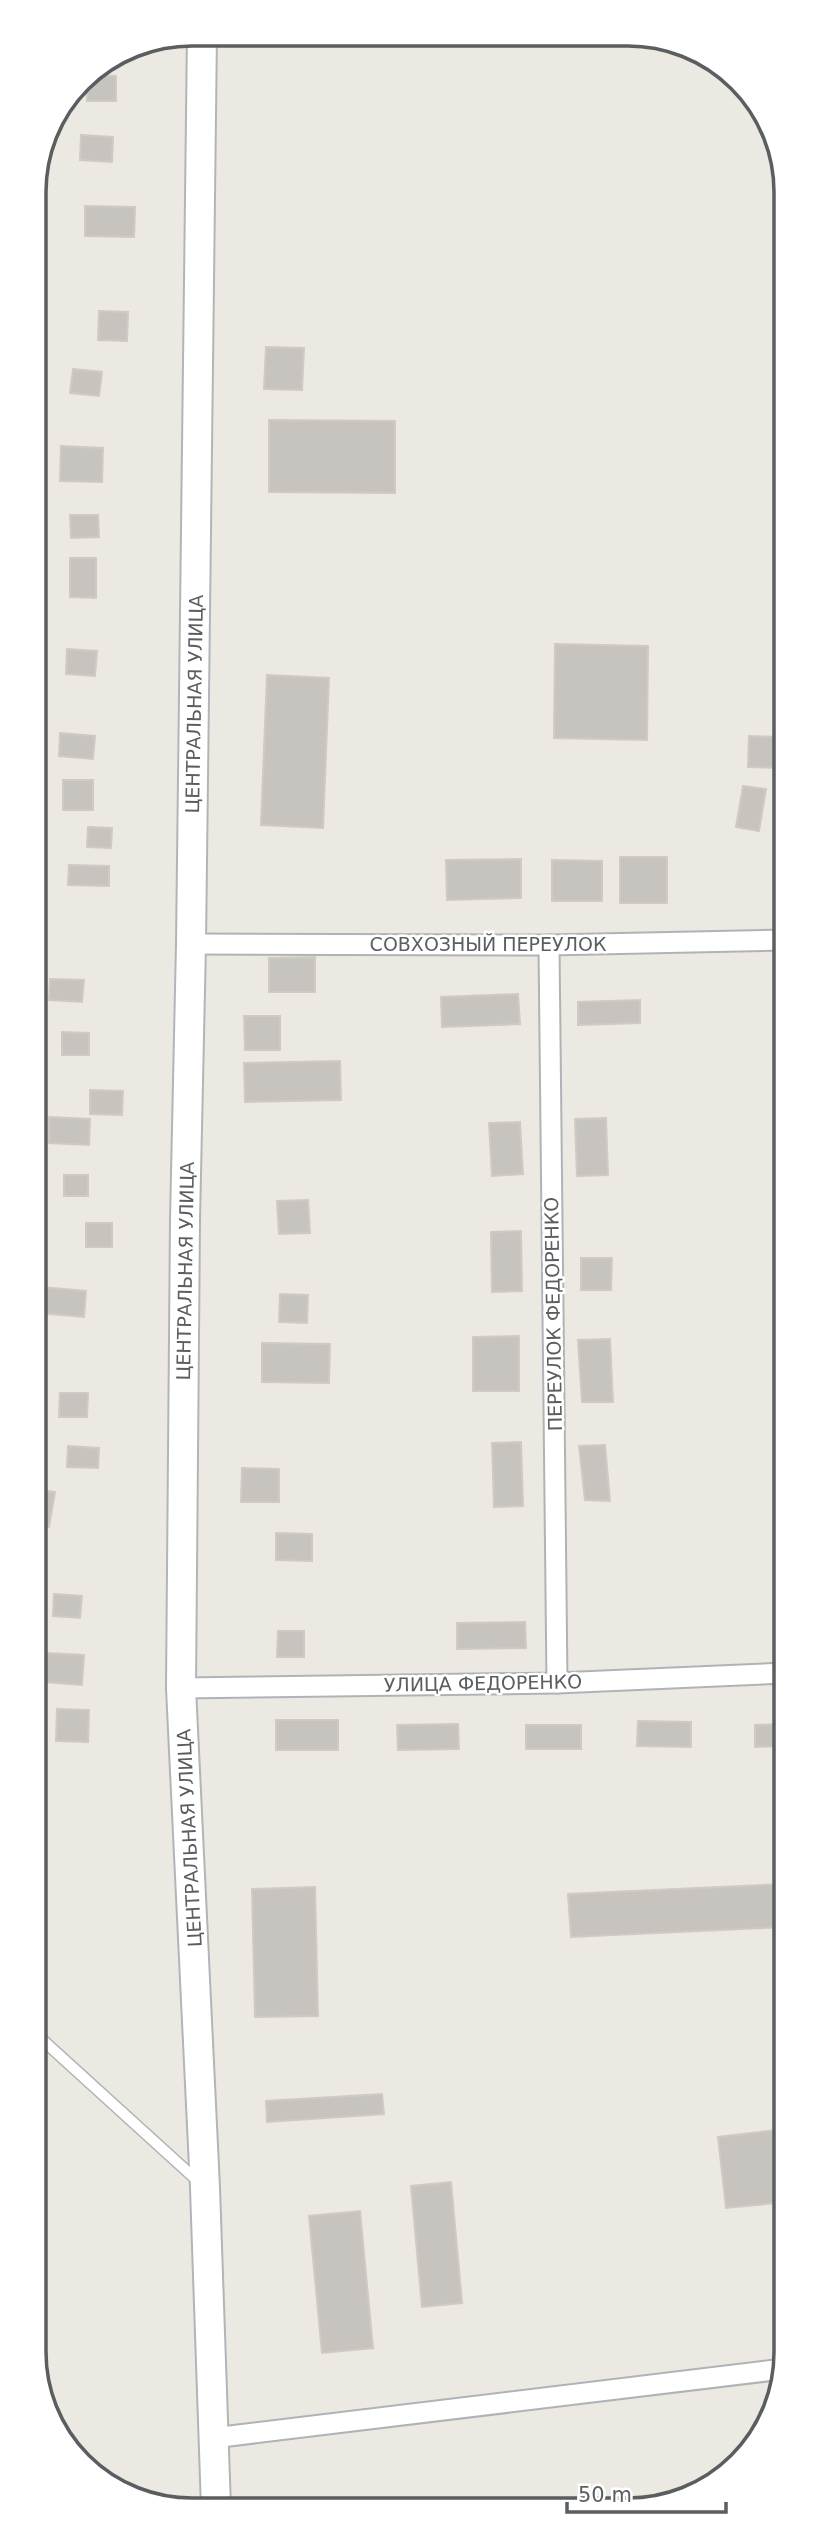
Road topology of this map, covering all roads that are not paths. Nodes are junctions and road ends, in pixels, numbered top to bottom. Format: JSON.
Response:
{"nodes":[{"id":1,"x":202,"y":46,"type":"edge"},
{"id":2,"x":774,"y":940,"type":"edge"},
{"id":3,"x":191,"y":944,"type":"junction"},
{"id":4,"x":549,"y":945,"type":"junction"},
{"id":5,"x":773,"y":1674,"type":"edge"},
{"id":6,"x":557,"y":1683,"type":"junction"},
{"id":7,"x":181,"y":1688,"type":"junction"},
{"id":8,"x":46,"y":2043,"type":"edge"},
{"id":9,"x":205,"y":2188,"type":"junction"},
{"id":10,"x":772,"y":2370,"type":"edge"},
{"id":11,"x":213,"y":2438,"type":"junction"},
{"id":12,"x":216,"y":2498,"type":"edge"}],
"edges":[{"from":1,"to":3,"type":"street","name":"ЦЕНТРАЛЬНАЯ УЛИЦА"},
{"from":2,"to":4,"type":"street","name":"СОВХОЗНЫЙ ПЕРЕУЛОК"},
{"from":3,"to":4,"type":"street","name":"СОВХОЗНЫЙ ПЕРЕУЛОК"},
{"from":3,"to":7,"type":"street","name":"ЦЕНТРАЛЬНАЯ УЛИЦА"},
{"from":4,"to":6,"type":"street","name":"ПЕРЕУЛОК ФЕДОРЕНКО"},
{"from":5,"to":6,"type":"street","name":"УЛИЦА ФЕДОРЕНКО"},
{"from":6,"to":7,"type":"street","name":"УЛИЦА ФЕДОРЕНКО"},
{"from":7,"to":9,"type":"street","name":"ЦЕНТРАЛЬНАЯ УЛИЦА"},
{"from":8,"to":9,"type":"lane"},
{"from":9,"to":11,"type":"street","name":"ЦЕНТРАЛЬНАЯ УЛИЦА"},
{"from":10,"to":11,"type":"street"},
{"from":11,"to":12,"type":"street","name":"ЦЕНТРАЛЬНАЯ УЛИЦА"}]}
